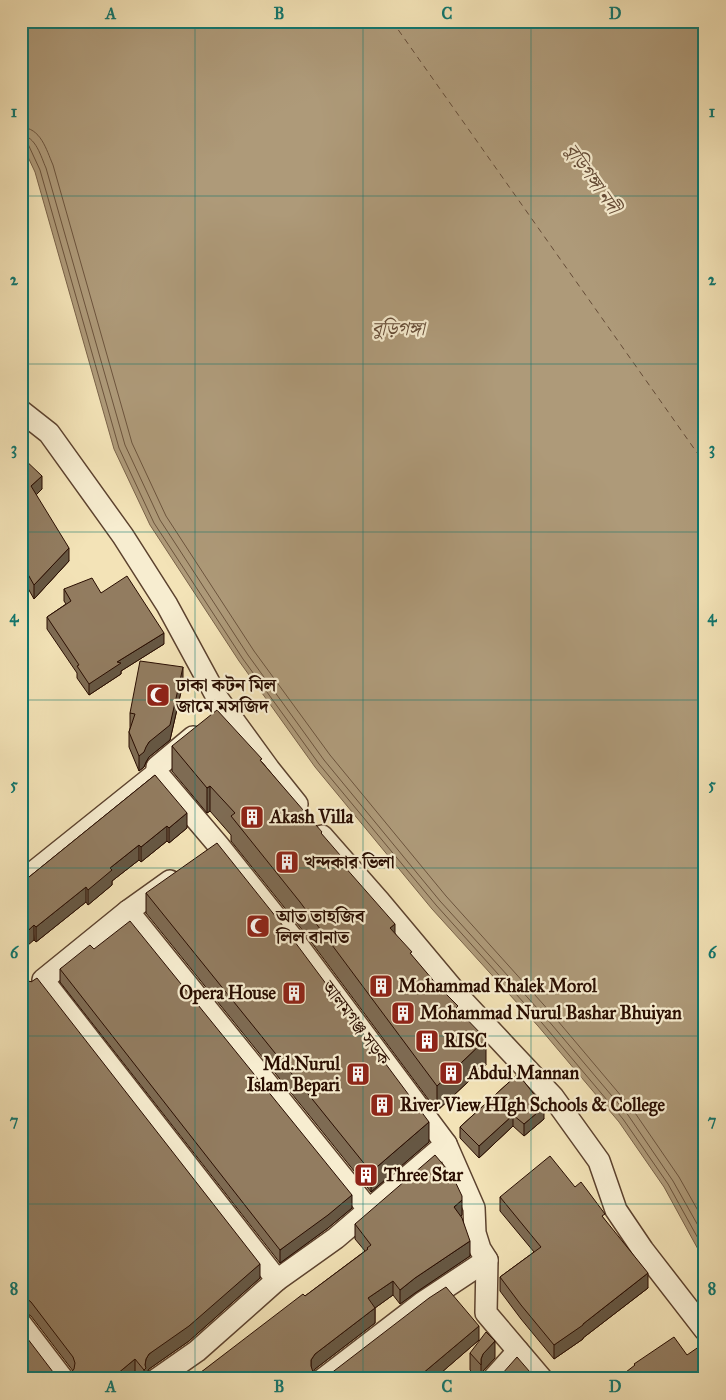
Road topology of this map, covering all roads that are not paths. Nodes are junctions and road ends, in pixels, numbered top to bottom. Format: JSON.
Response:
{"nodes":[{"id":1,"x":21,"y":411,"type":"edge"},
{"id":2,"x":227,"y":710,"type":"junction"},
{"id":3,"x":157,"y":773,"type":"junction"},
{"id":4,"x":204,"y":857,"type":"junction"},
{"id":5,"x":21,"y":882,"type":"edge"},
{"id":6,"x":128,"y":911,"type":"junction"},
{"id":7,"x":446,"y":1144,"type":"junction"},
{"id":8,"x":368,"y":1210,"type":"junction"},
{"id":9,"x":487,"y":1260,"type":"junction"},
{"id":10,"x":277,"y":1280,"type":"junction"},
{"id":11,"x":21,"y":1324,"type":"edge"},
{"id":12,"x":705,"y":1330,"type":"edge"},
{"id":13,"x":518,"y":1351,"type":"junction"},
{"id":14,"x":63,"y":1379,"type":"edge"},
{"id":15,"x":157,"y":1379,"type":"edge"},
{"id":16,"x":323,"y":1379,"type":"edge"},
{"id":17,"x":493,"y":1379,"type":"edge"},
{"id":18,"x":542,"y":1379,"type":"edge"}],
"edges":[{"from":1,"to":2,"type":"street"},
{"from":2,"to":3,"type":"street"},
{"from":2,"to":12,"type":"street"},
{"from":3,"to":4,"type":"street","name":"আলমগঞ্জ সড়ক"},
{"from":3,"to":5,"type":"street"},
{"from":4,"to":6,"type":"street"},
{"from":4,"to":7,"type":"street","name":"আলমগঞ্জ সড়ক"},
{"from":6,"to":8,"type":"street"},
{"from":6,"to":10,"type":"street"},
{"from":7,"to":8,"type":"street"},
{"from":7,"to":9,"type":"street","name":"আলমগঞ্জ সড়ক"},
{"from":8,"to":10,"type":"street"},
{"from":9,"to":13,"type":"street","name":"আলমগঞ্জ সড়ক"},
{"from":9,"to":16,"type":"street"},
{"from":10,"to":15,"type":"street"},
{"from":11,"to":14,"type":"street"},
{"from":13,"to":17,"type":"street"},
{"from":13,"to":18,"type":"street","name":"আলমগঞ্জ সড়ক"}]}
